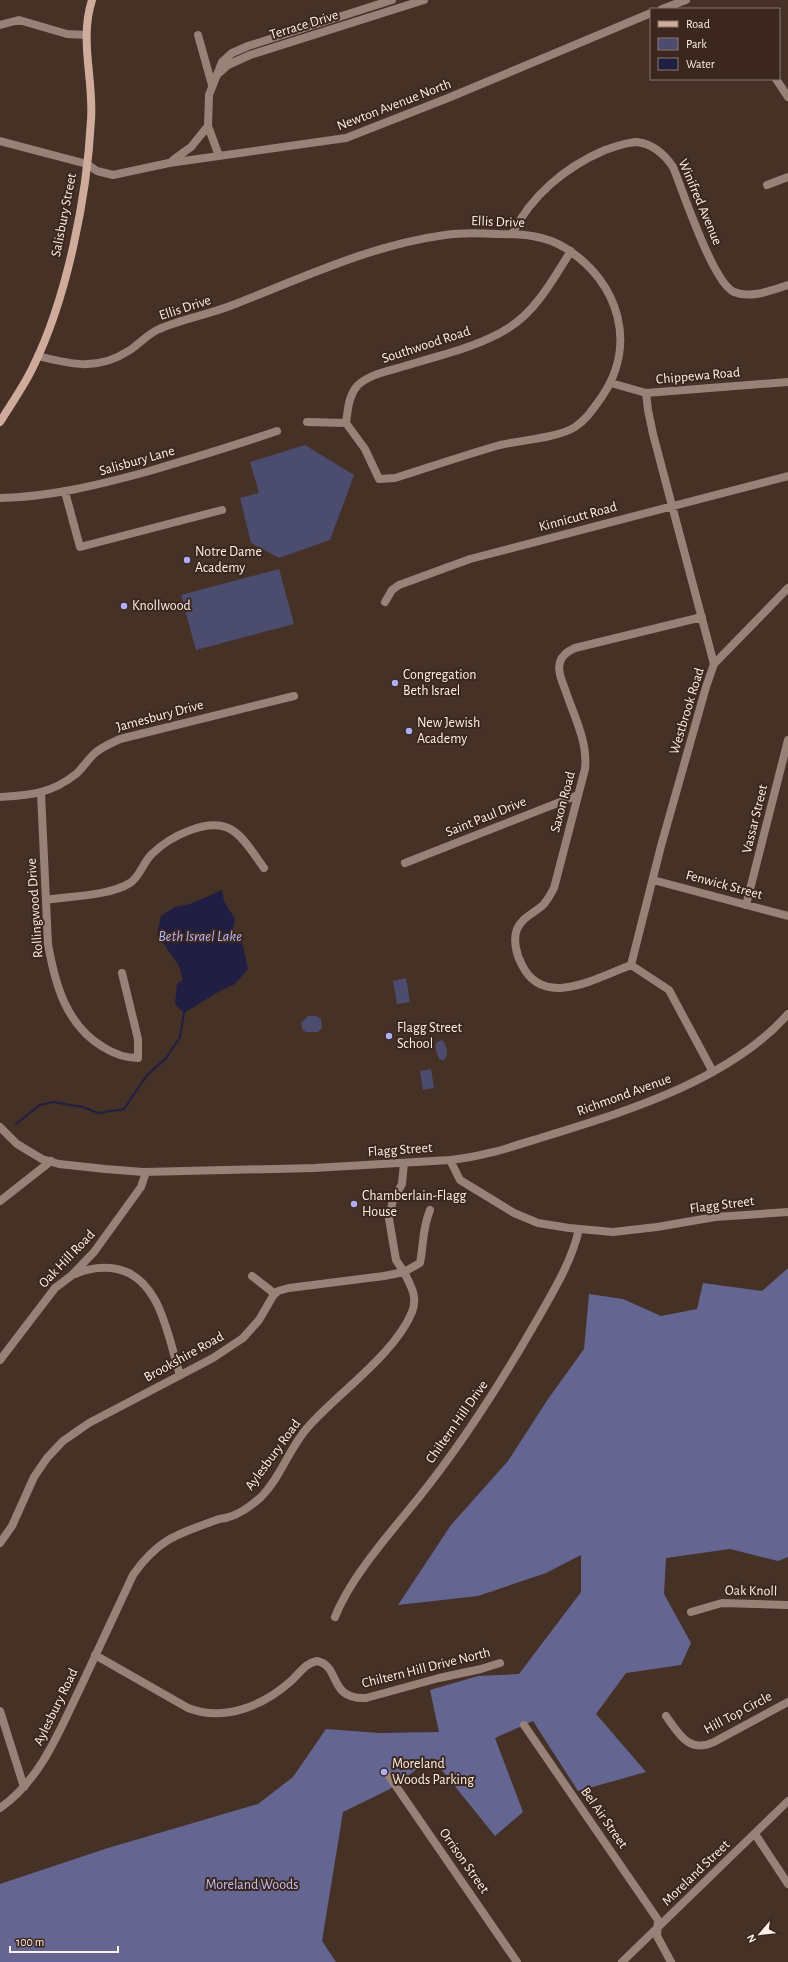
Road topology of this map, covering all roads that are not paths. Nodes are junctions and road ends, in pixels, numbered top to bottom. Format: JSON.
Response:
{"nodes":[{"id":1,"x":92,"y":0,"type":"edge"},
{"id":2,"x":392,"y":0,"type":"edge"},
{"id":3,"x":424,"y":0,"type":"edge"},
{"id":4,"x":686,"y":0,"type":"edge"},
{"id":5,"x":665,"y":8,"type":"edge"},
{"id":6,"x":650,"y":13,"type":"edge"},
{"id":7,"x":0,"y":25,"type":"edge"},
{"id":8,"x":86,"y":35,"type":"junction"},
{"id":9,"x":198,"y":36,"type":"dead end"},
{"id":10,"x":218,"y":74,"type":"junction"},
{"id":11,"x":777,"y":80,"type":"edge"},
{"id":12,"x":212,"y":86,"type":"junction"},
{"id":13,"x":788,"y":97,"type":"edge"},
{"id":14,"x":208,"y":126,"type":"junction"},
{"id":15,"x":0,"y":141,"type":"edge"},
{"id":16,"x":218,"y":156,"type":"junction"},
{"id":17,"x":169,"y":162,"type":"junction"},
{"id":18,"x":87,"y":164,"type":"junction"},
{"id":19,"x":788,"y":176,"type":"edge"},
{"id":20,"x":767,"y":185,"type":"dead end"},
{"id":21,"x":512,"y":234,"type":"junction"},
{"id":22,"x":571,"y":251,"type":"junction"},
{"id":23,"x":788,"y":285,"type":"edge"},
{"id":24,"x":38,"y":356,"type":"junction"},
{"id":25,"x":788,"y":382,"type":"edge"},
{"id":26,"x":611,"y":383,"type":"junction"},
{"id":27,"x":646,"y":393,"type":"junction"},
{"id":28,"x":0,"y":422,"type":"edge"},
{"id":29,"x":306,"y":422,"type":"dead end"},
{"id":30,"x":346,"y":424,"type":"junction"},
{"id":31,"x":277,"y":431,"type":"dead end"},
{"id":32,"x":788,"y":476,"type":"edge"},
{"id":33,"x":65,"y":492,"type":"junction"},
{"id":34,"x":0,"y":498,"type":"edge"},
{"id":35,"x":673,"y":506,"type":"junction"},
{"id":36,"x":222,"y":510,"type":"dead end"},
{"id":37,"x":788,"y":588,"type":"edge"},
{"id":38,"x":385,"y":602,"type":"dead end"},
{"id":39,"x":702,"y":617,"type":"junction"},
{"id":40,"x":714,"y":664,"type":"junction"},
{"id":41,"x":294,"y":696,"type":"dead end"},
{"id":42,"x":788,"y":740,"type":"edge"},
{"id":43,"x":41,"y":793,"type":"junction"},
{"id":44,"x":578,"y":795,"type":"junction"},
{"id":45,"x":0,"y":797,"type":"edge"},
{"id":46,"x":404,"y":864,"type":"dead end"},
{"id":47,"x":264,"y":868,"type":"dead end"},
{"id":48,"x":653,"y":880,"type":"junction"},
{"id":49,"x":46,"y":900,"type":"junction"},
{"id":50,"x":746,"y":905,"type":"junction"},
{"id":51,"x":788,"y":916,"type":"edge"},
{"id":52,"x":631,"y":965,"type":"junction"},
{"id":53,"x":122,"y":973,"type":"dead end"},
{"id":54,"x":788,"y":1014,"type":"edge"},
{"id":55,"x":713,"y":1072,"type":"junction"},
{"id":56,"x":0,"y":1127,"type":"edge"},
{"id":57,"x":450,"y":1160,"type":"junction"},
{"id":58,"x":51,"y":1162,"type":"junction"},
{"id":59,"x":404,"y":1163,"type":"junction"},
{"id":60,"x":146,"y":1172,"type":"junction"},
{"id":61,"x":0,"y":1201,"type":"edge"},
{"id":62,"x":430,"y":1210,"type":"dead end"},
{"id":63,"x":788,"y":1212,"type":"edge"},
{"id":64,"x":579,"y":1229,"type":"junction"},
{"id":65,"x":404,"y":1272,"type":"junction"},
{"id":66,"x":72,"y":1276,"type":"junction"},
{"id":67,"x":252,"y":1276,"type":"dead end"},
{"id":68,"x":275,"y":1294,"type":"junction"},
{"id":69,"x":0,"y":1360,"type":"edge"},
{"id":70,"x":180,"y":1375,"type":"junction"},
{"id":71,"x":0,"y":1543,"type":"edge"},
{"id":72,"x":788,"y":1604,"type":"edge"},
{"id":73,"x":691,"y":1612,"type":"dead end"},
{"id":74,"x":335,"y":1617,"type":"dead end"},
{"id":75,"x":95,"y":1655,"type":"junction"},
{"id":76,"x":500,"y":1663,"type":"dead end"},
{"id":77,"x":788,"y":1703,"type":"edge"},
{"id":78,"x":0,"y":1712,"type":"edge"},
{"id":79,"x":666,"y":1716,"type":"dead end"},
{"id":80,"x":524,"y":1725,"type":"dead end"},
{"id":81,"x":389,"y":1776,"type":"dead end"},
{"id":82,"x":24,"y":1787,"type":"junction"},
{"id":83,"x":788,"y":1801,"type":"edge"},
{"id":84,"x":0,"y":1808,"type":"edge"},
{"id":85,"x":755,"y":1834,"type":"junction"},
{"id":86,"x":788,"y":1884,"type":"edge"},
{"id":87,"x":657,"y":1928,"type":"junction"},
{"id":88,"x":517,"y":1962,"type":"edge"},
{"id":89,"x":622,"y":1962,"type":"edge"},
{"id":90,"x":671,"y":1962,"type":"edge"}],
"edges":[{"from":1,"to":8,"type":"main road","name":"Salisbury Street"},
{"from":2,"to":10,"type":"street","name":"Terrace Drive"},
{"from":3,"to":10,"type":"street","name":"Terrace Drive"},
{"from":4,"to":5,"type":"street"},
{"from":6,"to":16,"type":"street","name":"Newton Avenue North"},
{"from":7,"to":8,"type":"street"},
{"from":8,"to":18,"type":"main road","name":"Salisbury Street"},
{"from":9,"to":12,"type":"street"},
{"from":10,"to":12,"type":"street","name":"Terrace Drive"},
{"from":11,"to":13,"type":"street"},
{"from":12,"to":14,"type":"street","name":"Terrace Drive"},
{"from":14,"to":16,"type":"street","name":"Terrace Drive"},
{"from":14,"to":17,"type":"street"},
{"from":15,"to":18,"type":"street","name":"Newton Avenue North"},
{"from":16,"to":17,"type":"street","name":"Newton Avenue North"},
{"from":17,"to":18,"type":"street","name":"Newton Avenue North"},
{"from":18,"to":24,"type":"main road","name":"Salisbury Street"},
{"from":19,"to":20,"type":"street"},
{"from":21,"to":22,"type":"street","name":"Ellis Drive"},
{"from":21,"to":23,"type":"street","name":"Winifred Avenue"},
{"from":21,"to":24,"type":"street","name":"Ellis Drive"},
{"from":22,"to":26,"type":"street","name":"Ellis Drive"},
{"from":22,"to":30,"type":"street","name":"Southwood Road"},
{"from":24,"to":28,"type":"main road","name":"Salisbury Street"},
{"from":25,"to":27,"type":"street","name":"Chippewa Road"},
{"from":26,"to":27,"type":"street","name":"Chippewa Road"},
{"from":26,"to":30,"type":"street","name":"Ellis Drive"},
{"from":27,"to":35,"type":"street","name":"Westbrook Road"},
{"from":29,"to":30,"type":"street"},
{"from":31,"to":33,"type":"street","name":"Salisbury Lane"},
{"from":32,"to":35,"type":"street","name":"Kinnicutt Road"},
{"from":33,"to":34,"type":"street","name":"Salisbury Lane"},
{"from":33,"to":36,"type":"street"},
{"from":35,"to":38,"type":"street","name":"Kinnicutt Road"},
{"from":35,"to":39,"type":"street","name":"Westbrook Road"},
{"from":37,"to":40,"type":"street"},
{"from":39,"to":40,"type":"street","name":"Westbrook Road"},
{"from":39,"to":44,"type":"street","name":"Saxon Road"},
{"from":40,"to":48,"type":"street","name":"Westbrook Road"},
{"from":41,"to":43,"type":"street","name":"Jamesbury Drive"},
{"from":42,"to":50,"type":"street","name":"Vassar Street"},
{"from":43,"to":45,"type":"street","name":"Jamesbury Drive"},
{"from":43,"to":49,"type":"street","name":"Rollingwood Drive"},
{"from":44,"to":46,"type":"street","name":"Saint Paul Drive"},
{"from":44,"to":52,"type":"street","name":"Saxon Road"},
{"from":47,"to":49,"type":"street"},
{"from":48,"to":50,"type":"street","name":"Fenwick Street"},
{"from":48,"to":52,"type":"street","name":"Westbrook Road"},
{"from":49,"to":53,"type":"street","name":"Rollingwood Drive"},
{"from":50,"to":51,"type":"street","name":"Fenwick Street"},
{"from":52,"to":55,"type":"street"},
{"from":54,"to":55,"type":"street","name":"Richmond Avenue"},
{"from":55,"to":57,"type":"street","name":"Richmond Avenue"},
{"from":56,"to":58,"type":"street","name":"Flagg Street"},
{"from":57,"to":59,"type":"street","name":"Flagg Street"},
{"from":57,"to":64,"type":"street","name":"Flagg Street"},
{"from":58,"to":60,"type":"street","name":"Flagg Street"},
{"from":58,"to":61,"type":"street"},
{"from":59,"to":60,"type":"street","name":"Flagg Street"},
{"from":59,"to":65,"type":"street"},
{"from":60,"to":66,"type":"street","name":"Oak Hill Road"},
{"from":62,"to":65,"type":"street"},
{"from":63,"to":64,"type":"street","name":"Flagg Street"},
{"from":64,"to":74,"type":"street","name":"Chiltern Hill Drive"},
{"from":65,"to":68,"type":"street"},
{"from":65,"to":75,"type":"street","name":"Aylesbury Road"},
{"from":66,"to":69,"type":"street","name":"Oak Hill Road"},
{"from":66,"to":70,"type":"street"},
{"from":67,"to":68,"type":"street"},
{"from":68,"to":70,"type":"street","name":"Brookshire Road"},
{"from":70,"to":71,"type":"street","name":"Brookshire Road"},
{"from":72,"to":73,"type":"street","name":"Oak Knoll"},
{"from":75,"to":76,"type":"street","name":"Chiltern Hill Drive North"},
{"from":75,"to":82,"type":"street","name":"Aylesbury Road"},
{"from":77,"to":79,"type":"street","name":"Hill Top Circle"},
{"from":78,"to":82,"type":"street"},
{"from":80,"to":87,"type":"street","name":"Bel Air Street"},
{"from":81,"to":88,"type":"street","name":"Orrison Street"},
{"from":82,"to":84,"type":"street","name":"Aylesbury Road"},
{"from":83,"to":85,"type":"street","name":"Moreland Street"},
{"from":85,"to":86,"type":"street"},
{"from":85,"to":87,"type":"street","name":"Moreland Street"},
{"from":87,"to":89,"type":"street","name":"Moreland Street"},
{"from":87,"to":90,"type":"street","name":"Bel Air Street"}]}
